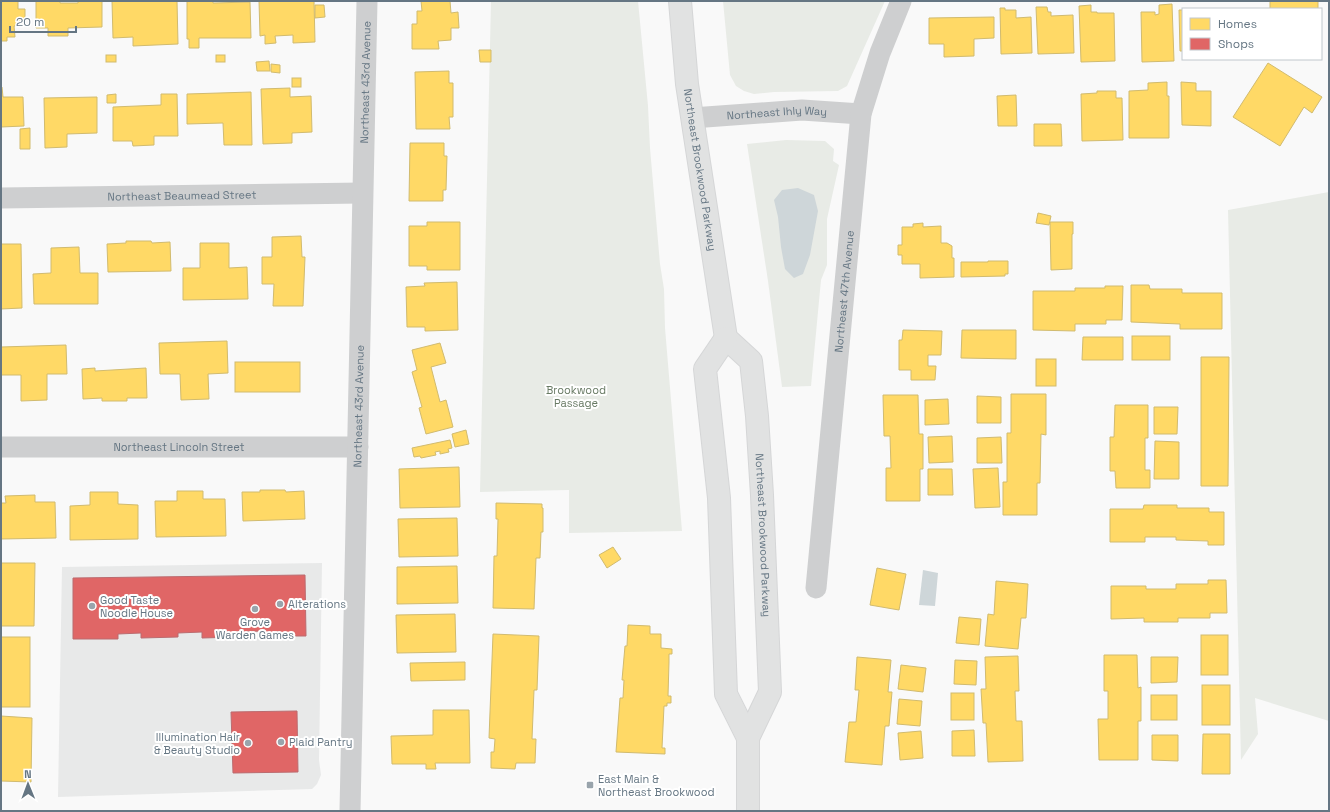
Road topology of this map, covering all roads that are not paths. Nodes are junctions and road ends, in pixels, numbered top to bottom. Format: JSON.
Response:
{"nodes":[{"id":1,"x":367,"y":1,"type":"edge"},
{"id":2,"x":680,"y":1,"type":"edge"},
{"id":3,"x":901,"y":1,"type":"edge"},
{"id":4,"x":861,"y":114,"type":"junction"},
{"id":5,"x":692,"y":118,"type":"junction"},
{"id":6,"x":362,"y":193,"type":"junction"},
{"id":7,"x":1,"y":198,"type":"edge"},
{"id":8,"x":726,"y":338,"type":"junction"},
{"id":9,"x":1,"y":447,"type":"edge"},
{"id":10,"x":358,"y":447,"type":"junction"},
{"id":11,"x":816,"y":588,"type":"dead end"},
{"id":12,"x":748,"y":738,"type":"junction"},
{"id":13,"x":350,"y":811,"type":"edge"},
{"id":14,"x":748,"y":811,"type":"edge"}],
"edges":[{"from":1,"to":6,"type":"street","name":"Northeast 43rd Avenue"},
{"from":2,"to":5,"type":"main road","name":"Northeast Brookwood Parkway"},
{"from":3,"to":4,"type":"street","name":"Northeast 47th Avenue"},
{"from":4,"to":5,"type":"street","name":"Northeast Ihly Way"},
{"from":4,"to":11,"type":"street","name":"Northeast 47th Avenue"},
{"from":5,"to":8,"type":"main road","name":"Northeast Brookwood Parkway"},
{"from":6,"to":7,"type":"street","name":"Northeast Beaumead Street"},
{"from":6,"to":10,"type":"street","name":"Northeast 43rd Avenue"},
{"from":8,"to":12,"type":"main road","name":"Northeast Brookwood Parkway"},
{"from":8,"to":12,"type":"main road","name":"Northeast Brookwood Parkway"},
{"from":9,"to":10,"type":"street","name":"Northeast Lincoln Street"},
{"from":10,"to":13,"type":"street","name":"Northeast 43rd Avenue"},
{"from":12,"to":14,"type":"main road","name":"Northeast Brookwood Parkway"}]}
